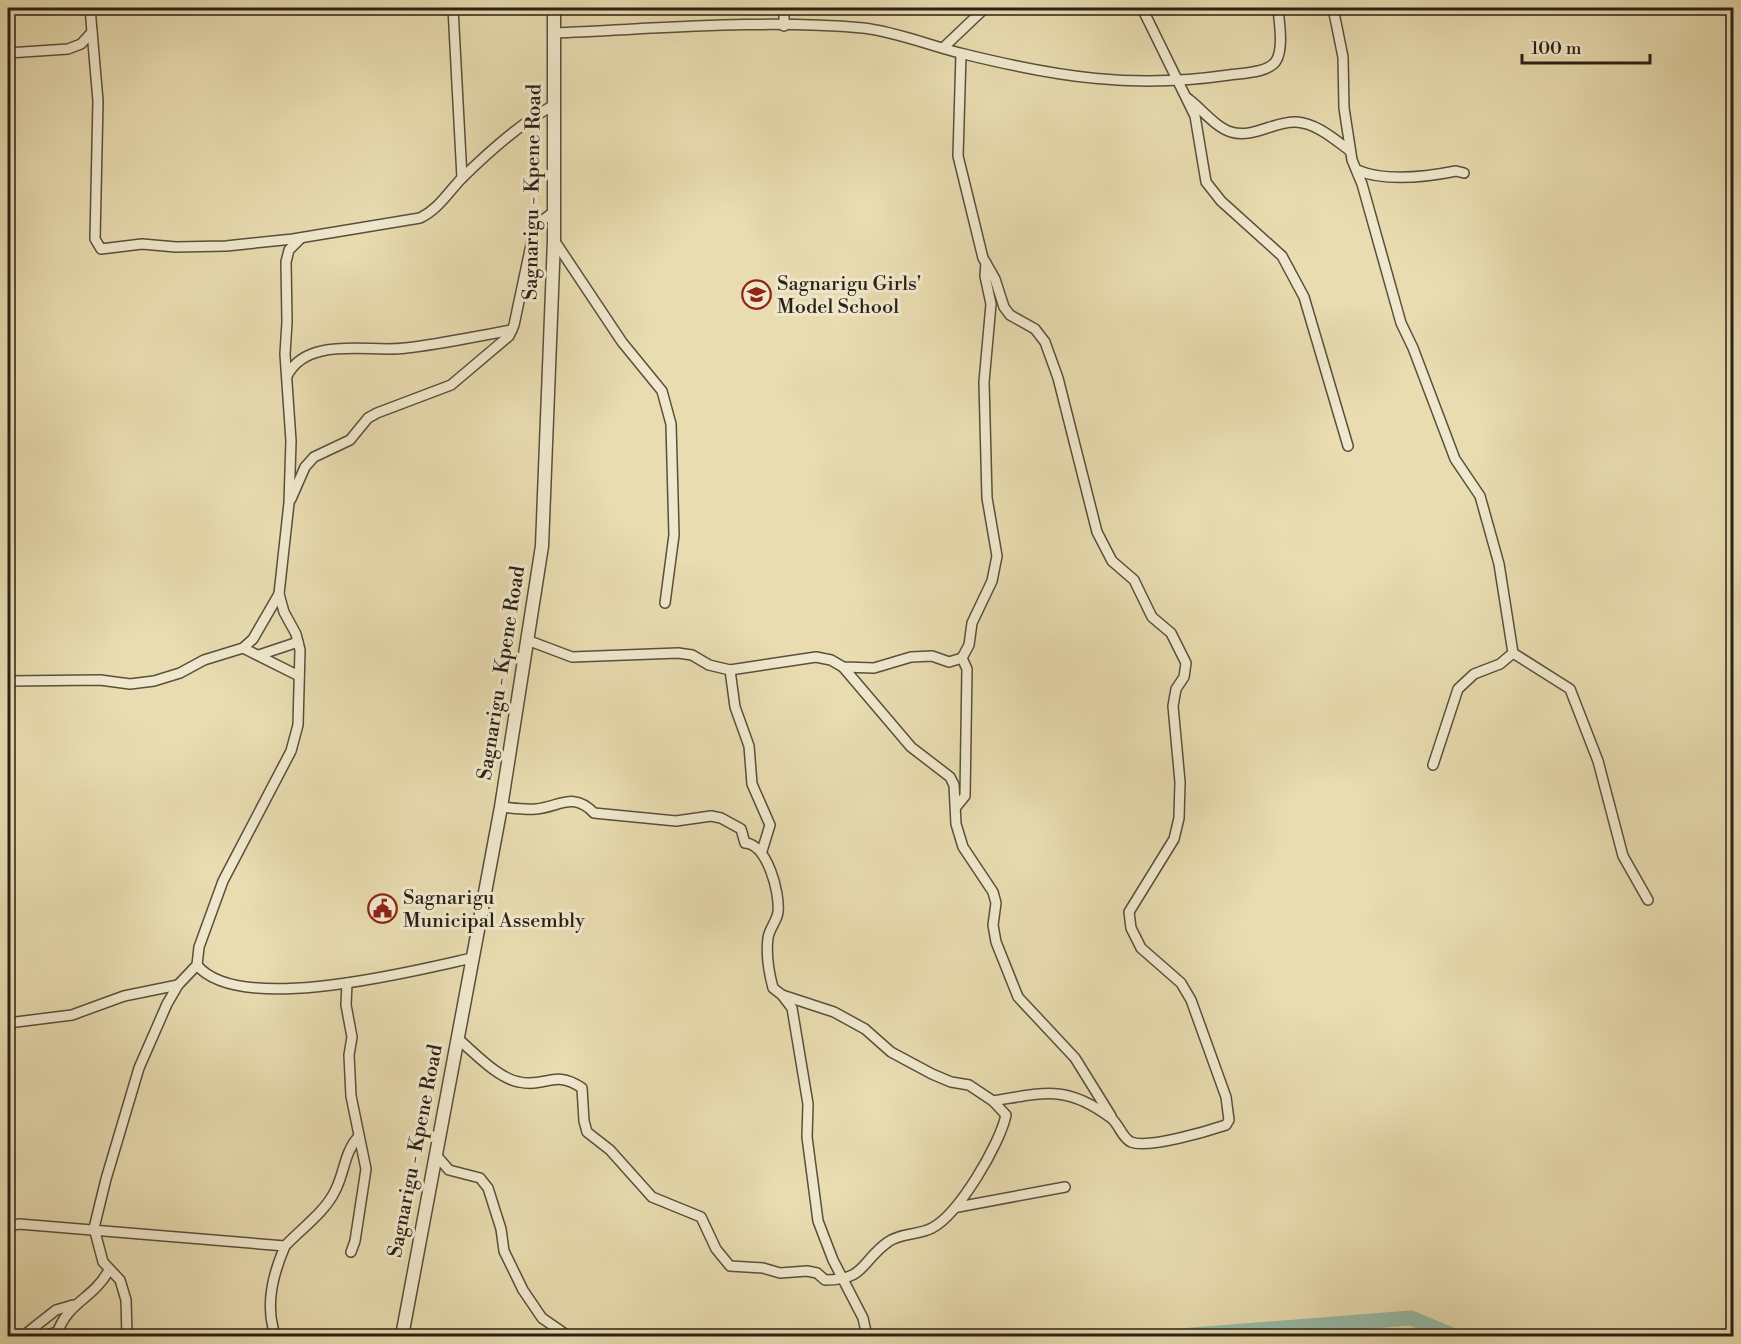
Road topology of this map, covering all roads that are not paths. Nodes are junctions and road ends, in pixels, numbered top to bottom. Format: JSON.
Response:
{"nodes":[{"id":1,"x":90,"y":8,"type":"edge"},
{"id":2,"x":453,"y":8,"type":"edge"},
{"id":3,"x":554,"y":8,"type":"edge"},
{"id":4,"x":784,"y":8,"type":"edge"},
{"id":5,"x":985,"y":8,"type":"edge"},
{"id":6,"x":1142,"y":8,"type":"edge"},
{"id":7,"x":1278,"y":8,"type":"edge"},
{"id":8,"x":1333,"y":8,"type":"edge"},
{"id":9,"x":784,"y":26,"type":"junction"},
{"id":10,"x":92,"y":32,"type":"junction"},
{"id":11,"x":553,"y":33,"type":"junction"},
{"id":12,"x":943,"y":48,"type":"junction"},
{"id":13,"x":8,"y":53,"type":"edge"},
{"id":14,"x":962,"y":54,"type":"junction"},
{"id":15,"x":1179,"y":81,"type":"junction"},
{"id":16,"x":1186,"y":96,"type":"junction"},
{"id":17,"x":554,"y":105,"type":"junction"},
{"id":18,"x":1349,"y":150,"type":"junction"},
{"id":19,"x":1357,"y":170,"type":"junction"},
{"id":20,"x":1464,"y":173,"type":"dead end"},
{"id":21,"x":462,"y":178,"type":"junction"},
{"id":22,"x":552,"y":213,"type":"junction"},
{"id":23,"x":301,"y":238,"type":"junction"},
{"id":24,"x":554,"y":240,"type":"junction"},
{"id":25,"x":986,"y":263,"type":"junction"},
{"id":26,"x":512,"y":330,"type":"junction"},
{"id":27,"x":287,"y":376,"type":"junction"},
{"id":28,"x":1348,"y":446,"type":"dead end"},
{"id":29,"x":289,"y":503,"type":"junction"},
{"id":30,"x":279,"y":594,"type":"junction"},
{"id":31,"x":665,"y":603,"type":"dead end"},
{"id":32,"x":527,"y":640,"type":"junction"},
{"id":33,"x":298,"y":642,"type":"junction"},
{"id":34,"x":243,"y":648,"type":"junction"},
{"id":35,"x":1513,"y":653,"type":"junction"},
{"id":36,"x":259,"y":655,"type":"junction"},
{"id":37,"x":962,"y":658,"type":"junction"},
{"id":38,"x":843,"y":667,"type":"junction"},
{"id":39,"x":730,"y":670,"type":"junction"},
{"id":40,"x":299,"y":676,"type":"junction"},
{"id":41,"x":8,"y":681,"type":"edge"},
{"id":42,"x":1433,"y":765,"type":"dead end"},
{"id":43,"x":501,"y":807,"type":"junction"},
{"id":44,"x":956,"y":807,"type":"junction"},
{"id":45,"x":762,"y":851,"type":"junction"},
{"id":46,"x":1648,"y":900,"type":"dead end"},
{"id":47,"x":472,"y":958,"type":"junction"},
{"id":48,"x":197,"y":965,"type":"junction"},
{"id":49,"x":347,"y":983,"type":"junction"},
{"id":50,"x":178,"y":985,"type":"junction"},
{"id":51,"x":782,"y":995,"type":"junction"},
{"id":52,"x":8,"y":1023,"type":"edge"},
{"id":53,"x":457,"y":1038,"type":"junction"},
{"id":54,"x":993,"y":1101,"type":"junction"},
{"id":55,"x":1114,"y":1120,"type":"junction"},
{"id":56,"x":359,"y":1136,"type":"junction"},
{"id":57,"x":436,"y":1155,"type":"junction"},
{"id":58,"x":1065,"y":1187,"type":"dead end"},
{"id":59,"x":958,"y":1207,"type":"junction"},
{"id":60,"x":8,"y":1222,"type":"edge"},
{"id":61,"x":19,"y":1224,"type":"junction"},
{"id":62,"x":8,"y":1226,"type":"edge"},
{"id":63,"x":94,"y":1228,"type":"junction"},
{"id":64,"x":285,"y":1246,"type":"junction"},
{"id":65,"x":351,"y":1252,"type":"dead end"},
{"id":66,"x":109,"y":1270,"type":"junction"},
{"id":67,"x":843,"y":1278,"type":"junction"},
{"id":68,"x":73,"y":1305,"type":"junction"},
{"id":69,"x":273,"y":1328,"type":"dead end"},
{"id":70,"x":57,"y":1334,"type":"edge"},
{"id":71,"x":23,"y":1336,"type":"edge"},
{"id":72,"x":44,"y":1336,"type":"edge"},
{"id":73,"x":127,"y":1336,"type":"edge"},
{"id":74,"x":402,"y":1336,"type":"edge"},
{"id":75,"x":567,"y":1336,"type":"edge"},
{"id":76,"x":867,"y":1336,"type":"edge"}],
"edges":[{"from":1,"to":10,"type":"street"},
{"from":2,"to":21,"type":"street"},
{"from":3,"to":11,"type":"street","name":"Sagnarigu - Kpene Road"},
{"from":4,"to":9,"type":"street"},
{"from":5,"to":12,"type":"street"},
{"from":6,"to":15,"type":"street"},
{"from":7,"to":15,"type":"street"},
{"from":8,"to":18,"type":"street"},
{"from":9,"to":11,"type":"street"},
{"from":9,"to":12,"type":"street"},
{"from":10,"to":13,"type":"street"},
{"from":10,"to":23,"type":"street"},
{"from":11,"to":17,"type":"street","name":"Sagnarigu - Kpene Road"},
{"from":12,"to":14,"type":"street"},
{"from":14,"to":15,"type":"street"},
{"from":14,"to":25,"type":"street"},
{"from":15,"to":16,"type":"street"},
{"from":16,"to":18,"type":"street"},
{"from":16,"to":28,"type":"street"},
{"from":17,"to":21,"type":"street"},
{"from":17,"to":22,"type":"street","name":"Sagnarigu - Kpene Road"},
{"from":18,"to":19,"type":"street"},
{"from":19,"to":20,"type":"street"},
{"from":19,"to":35,"type":"street"},
{"from":21,"to":23,"type":"street"},
{"from":22,"to":24,"type":"street","name":"Sagnarigu - Kpene Road"},
{"from":22,"to":26,"type":"street"},
{"from":23,"to":27,"type":"street"},
{"from":24,"to":31,"type":"street"},
{"from":24,"to":32,"type":"street","name":"Sagnarigu - Kpene Road"},
{"from":25,"to":37,"type":"street"},
{"from":25,"to":55,"type":"street"},
{"from":26,"to":27,"type":"street"},
{"from":26,"to":29,"type":"street"},
{"from":27,"to":29,"type":"street"},
{"from":29,"to":30,"type":"street"},
{"from":30,"to":33,"type":"street"},
{"from":30,"to":34,"type":"street"},
{"from":32,"to":39,"type":"street"},
{"from":32,"to":43,"type":"street","name":"Sagnarigu - Kpene Road"},
{"from":33,"to":36,"type":"street"},
{"from":33,"to":40,"type":"street"},
{"from":34,"to":36,"type":"street"},
{"from":34,"to":41,"type":"street"},
{"from":35,"to":42,"type":"street"},
{"from":35,"to":46,"type":"street"},
{"from":36,"to":40,"type":"street"},
{"from":37,"to":38,"type":"street"},
{"from":37,"to":44,"type":"street"},
{"from":38,"to":39,"type":"street"},
{"from":38,"to":44,"type":"street"},
{"from":39,"to":45,"type":"street"},
{"from":40,"to":48,"type":"street"},
{"from":43,"to":45,"type":"street"},
{"from":43,"to":47,"type":"street","name":"Sagnarigu - Kpene Road"},
{"from":44,"to":55,"type":"street"},
{"from":45,"to":51,"type":"street"},
{"from":47,"to":49,"type":"street"},
{"from":47,"to":53,"type":"street","name":"Sagnarigu - Kpene Road"},
{"from":48,"to":49,"type":"street"},
{"from":48,"to":50,"type":"street"},
{"from":49,"to":56,"type":"street"},
{"from":50,"to":52,"type":"street"},
{"from":50,"to":63,"type":"street"},
{"from":51,"to":54,"type":"street"},
{"from":51,"to":67,"type":"street"},
{"from":53,"to":57,"type":"street","name":"Sagnarigu - Kpene Road"},
{"from":53,"to":67,"type":"street"},
{"from":54,"to":55,"type":"street"},
{"from":54,"to":59,"type":"street"},
{"from":56,"to":64,"type":"street"},
{"from":56,"to":65,"type":"street"},
{"from":57,"to":74,"type":"street","name":"Sagnarigu - Kpene Road"},
{"from":57,"to":75,"type":"street"},
{"from":58,"to":59,"type":"street"},
{"from":59,"to":67,"type":"street"},
{"from":60,"to":61,"type":"street"},
{"from":61,"to":62,"type":"street"},
{"from":61,"to":63,"type":"street"},
{"from":63,"to":64,"type":"street"},
{"from":63,"to":66,"type":"street"},
{"from":64,"to":69,"type":"street"},
{"from":66,"to":68,"type":"street"},
{"from":66,"to":73,"type":"street"},
{"from":67,"to":76,"type":"street"},
{"from":68,"to":70,"type":"street"},
{"from":68,"to":71,"type":"street"},
{"from":70,"to":72,"type":"street"}]}
